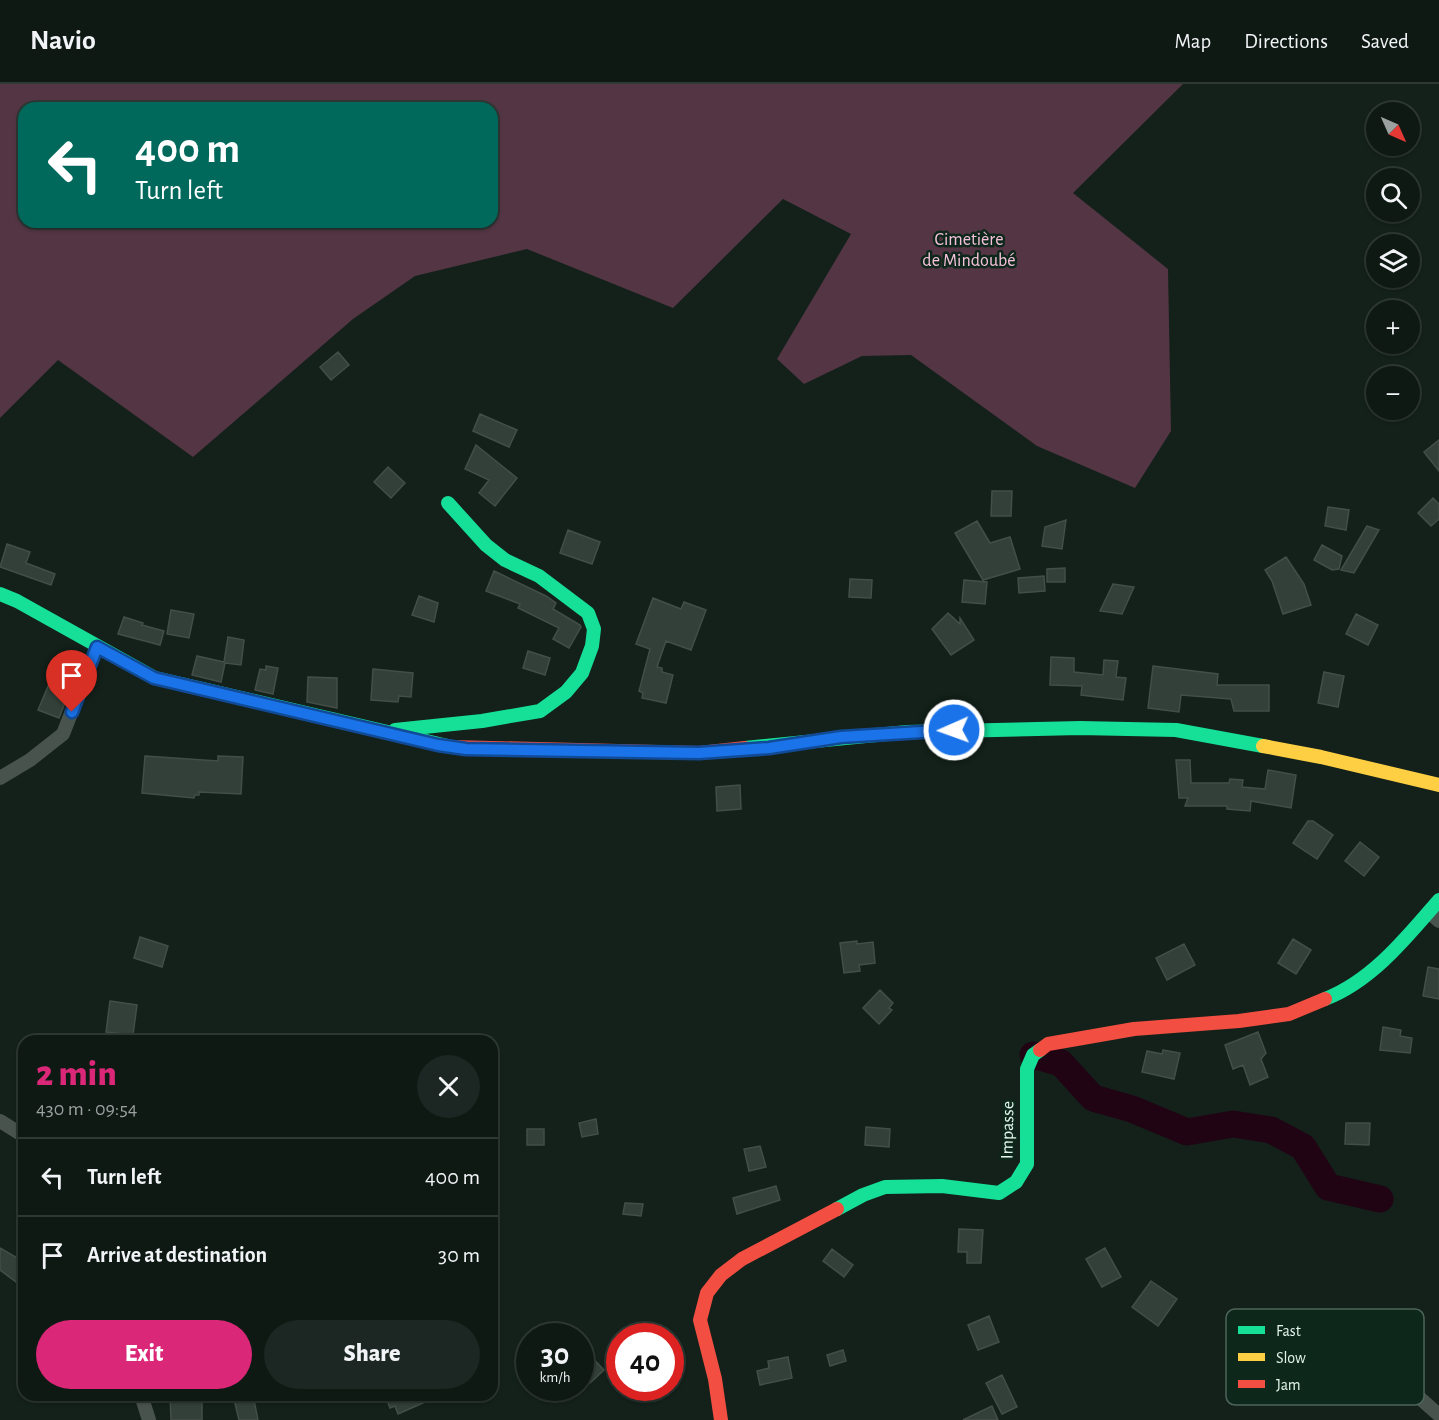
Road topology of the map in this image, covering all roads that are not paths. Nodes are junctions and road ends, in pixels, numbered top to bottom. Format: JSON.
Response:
{"nodes":[{"id":1,"x":448,"y":502,"type":"dead end"},
{"id":2,"x":0,"y":594,"type":"edge"},
{"id":3,"x":97,"y":647,"type":"junction"},
{"id":4,"x":381,"y":732,"type":"junction"},
{"id":5,"x":0,"y":778,"type":"edge"},
{"id":6,"x":1439,"y":785,"type":"edge"},
{"id":7,"x":1439,"y":900,"type":"edge"},
{"id":8,"x":1434,"y":917,"type":"edge"},
{"id":9,"x":0,"y":1121,"type":"edge"},
{"id":10,"x":18,"y":1132,"type":"edge"},
{"id":11,"x":143,"y":1401,"type":"edge"},
{"id":12,"x":1424,"y":1402,"type":"edge"},
{"id":13,"x":1439,"y":1415,"type":"edge"},
{"id":14,"x":149,"y":1420,"type":"edge"},
{"id":15,"x":721,"y":1420,"type":"edge"}],
"edges":[{"from":1,"to":4,"type":"street"},
{"from":2,"to":3,"type":"street"},
{"from":3,"to":4,"type":"street"},
{"from":3,"to":5,"type":"street"},
{"from":4,"to":6,"type":"street"},
{"from":7,"to":8,"type":"street","name":"Impasse"},
{"from":8,"to":15,"type":"street","name":"Impasse"},
{"from":9,"to":10,"type":"street"},
{"from":11,"to":14,"type":"street"},
{"from":12,"to":13,"type":"street"}]}
